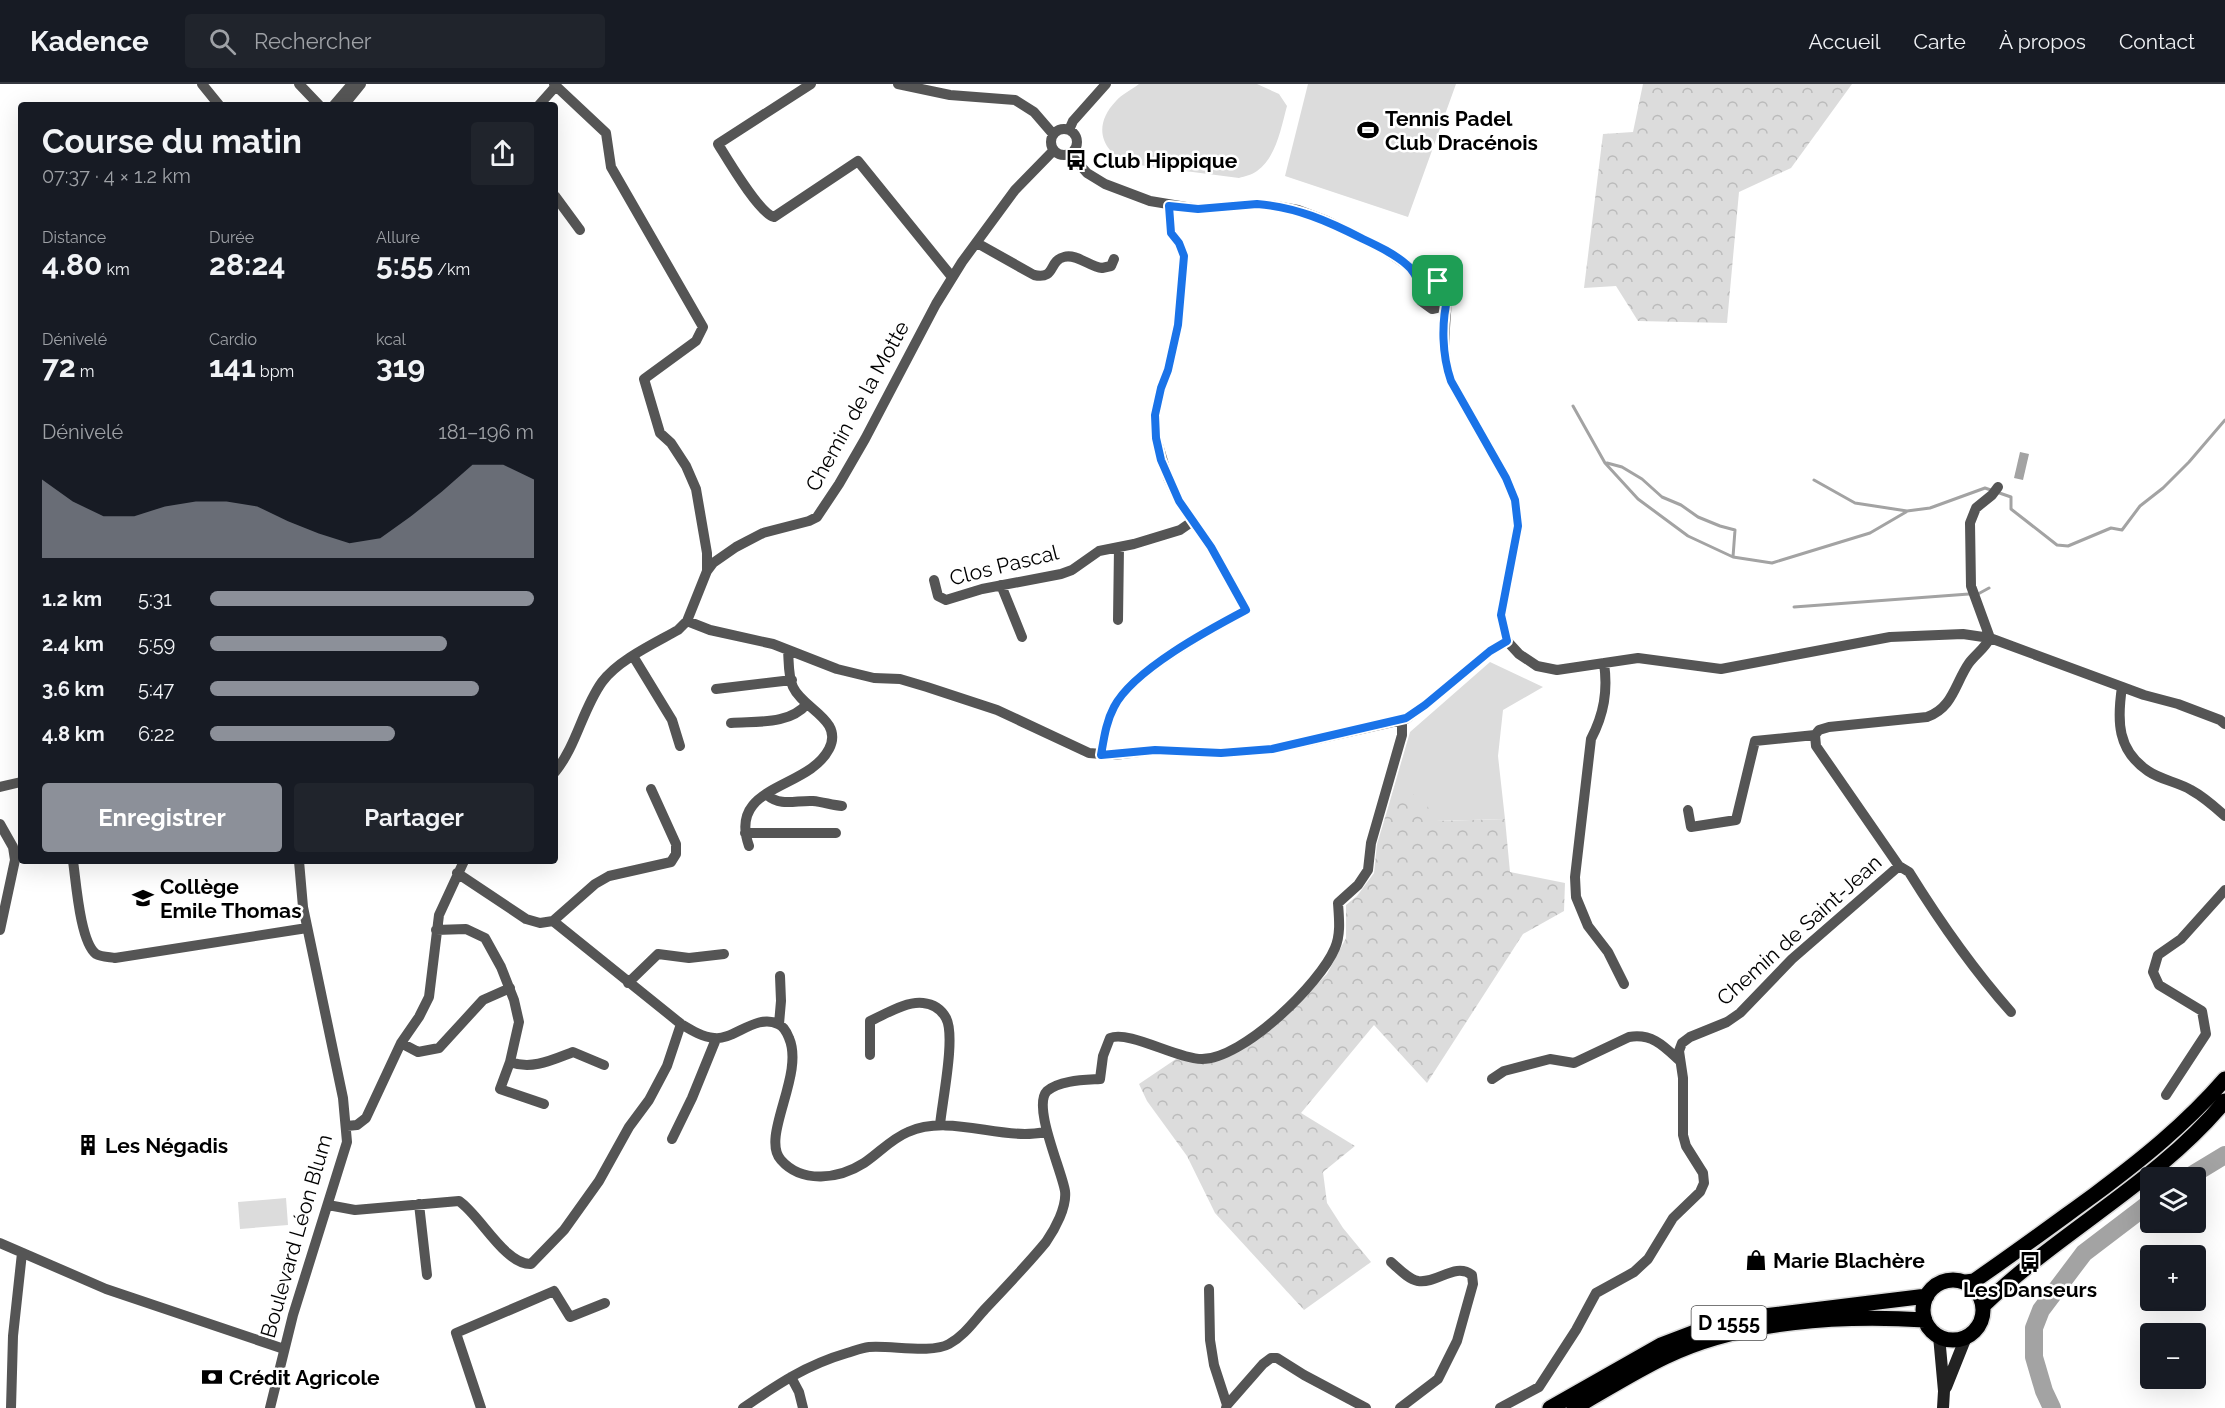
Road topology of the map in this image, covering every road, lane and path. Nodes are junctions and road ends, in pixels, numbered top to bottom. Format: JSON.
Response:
{"nodes":[{"id":1,"x":202,"y":84,"type":"edge"},
{"id":2,"x":299,"y":84,"type":"edge"},
{"id":3,"x":352,"y":84,"type":"edge"},
{"id":4,"x":361,"y":84,"type":"edge"},
{"id":5,"x":811,"y":84,"type":"edge"},
{"id":6,"x":898,"y":84,"type":"edge"},
{"id":7,"x":1106,"y":84,"type":"edge"},
{"id":8,"x":555,"y":85,"type":"edge"},
{"id":9,"x":217,"y":102,"type":"edge"},
{"id":10,"x":316,"y":102,"type":"edge"},
{"id":11,"x":337,"y":102,"type":"edge"},
{"id":12,"x":346,"y":102,"type":"edge"},
{"id":13,"x":541,"y":102,"type":"edge"},
{"id":14,"x":1069,"y":130,"type":"junction"},
{"id":15,"x":1053,"y":135,"type":"junction"},
{"id":16,"x":1054,"y":150,"type":"junction"},
{"id":17,"x":1070,"y":154,"type":"junction"},
{"id":18,"x":558,"y":200,"type":"edge"},
{"id":19,"x":1169,"y":206,"type":"junction"},
{"id":20,"x":580,"y":230,"type":"dead end"},
{"id":21,"x":977,"y":243,"type":"junction"},
{"id":22,"x":1114,"y":260,"type":"dead end"},
{"id":23,"x":1408,"y":266,"type":"junction"},
{"id":24,"x":952,"y":277,"type":"junction"},
{"id":25,"x":1438,"y":281,"type":"junction"},
{"id":26,"x":1421,"y":289,"type":"junction"},
{"id":27,"x":1447,"y":300,"type":"junction"},
{"id":28,"x":1432,"y":309,"type":"junction"},
{"id":29,"x":1445,"y":327,"type":"junction"},
{"id":30,"x":1995,"y":491,"type":"dead end"},
{"id":31,"x":1193,"y":521,"type":"junction"},
{"id":32,"x":1119,"y":548,"type":"junction"},
{"id":33,"x":707,"y":571,"type":"junction"},
{"id":34,"x":934,"y":580,"type":"dead end"},
{"id":35,"x":1001,"y":585,"type":"junction"},
{"id":36,"x":1118,"y":620,"type":"dead end"},
{"id":37,"x":687,"y":621,"type":"junction"},
{"id":38,"x":1022,"y":637,"type":"dead end"},
{"id":39,"x":1990,"y":638,"type":"junction"},
{"id":40,"x":1507,"y":641,"type":"junction"},
{"id":41,"x":788,"y":650,"type":"junction"},
{"id":42,"x":633,"y":656,"type":"junction"},
{"id":43,"x":1605,"y":663,"type":"junction"},
{"id":44,"x":792,"y":680,"type":"junction"},
{"id":45,"x":2121,"y":687,"type":"junction"},
{"id":46,"x":716,"y":689,"type":"dead end"},
{"id":47,"x":807,"y":704,"type":"junction"},
{"id":48,"x":1402,"y":719,"type":"junction"},
{"id":49,"x":731,"y":723,"type":"dead end"},
{"id":50,"x":2225,"y":724,"type":"edge"},
{"id":51,"x":1815,"y":735,"type":"junction"},
{"id":52,"x":680,"y":746,"type":"dead end"},
{"id":53,"x":1101,"y":755,"type":"junction"},
{"id":54,"x":558,"y":768,"type":"edge"},
{"id":55,"x":18,"y":783,"type":"edge"},
{"id":56,"x":0,"y":787,"type":"edge"},
{"id":57,"x":651,"y":789,"type":"dead end"},
{"id":58,"x":767,"y":795,"type":"junction"},
{"id":59,"x":842,"y":806,"type":"dead end"},
{"id":60,"x":1688,"y":810,"type":"dead end"},
{"id":61,"x":2225,"y":816,"type":"edge"},
{"id":62,"x":0,"y":824,"type":"edge"},
{"id":63,"x":745,"y":832,"type":"junction"},
{"id":64,"x":836,"y":833,"type":"dead end"},
{"id":65,"x":749,"y":846,"type":"dead end"},
{"id":66,"x":73,"y":864,"type":"edge"},
{"id":67,"x":299,"y":864,"type":"edge"},
{"id":68,"x":462,"y":864,"type":"edge"},
{"id":69,"x":1899,"y":867,"type":"junction"},
{"id":70,"x":457,"y":873,"type":"junction"},
{"id":71,"x":2225,"y":890,"type":"edge"},
{"id":72,"x":553,"y":921,"type":"junction"},
{"id":73,"x":307,"y":928,"type":"junction"},
{"id":74,"x":0,"y":930,"type":"edge"},
{"id":75,"x":436,"y":930,"type":"junction"},
{"id":76,"x":724,"y":954,"type":"dead end"},
{"id":77,"x":780,"y":976,"type":"dead end"},
{"id":78,"x":628,"y":983,"type":"junction"},
{"id":79,"x":1624,"y":984,"type":"dead end"},
{"id":80,"x":510,"y":988,"type":"junction"},
{"id":81,"x":2011,"y":1012,"type":"dead end"},
{"id":82,"x":681,"y":1024,"type":"junction"},
{"id":83,"x":779,"y":1024,"type":"junction"},
{"id":84,"x":716,"y":1039,"type":"junction"},
{"id":85,"x":400,"y":1043,"type":"junction"},
{"id":86,"x":870,"y":1055,"type":"dead end"},
{"id":87,"x":1680,"y":1061,"type":"junction"},
{"id":88,"x":510,"y":1062,"type":"junction"},
{"id":89,"x":604,"y":1065,"type":"dead end"},
{"id":90,"x":1492,"y":1079,"type":"dead end"},
{"id":91,"x":2225,"y":1079,"type":"edge"},
{"id":92,"x":2166,"y":1095,"type":"dead end"},
{"id":93,"x":2225,"y":1101,"type":"edge"},
{"id":94,"x":544,"y":1104,"type":"dead end"},
{"id":95,"x":940,"y":1125,"type":"junction"},
{"id":96,"x":347,"y":1126,"type":"junction"},
{"id":97,"x":1047,"y":1132,"type":"junction"},
{"id":98,"x":672,"y":1139,"type":"dead end"},
{"id":99,"x":419,"y":1204,"type":"junction"},
{"id":100,"x":328,"y":1205,"type":"junction"},
{"id":101,"x":0,"y":1243,"type":"edge"},
{"id":102,"x":22,"y":1253,"type":"junction"},
{"id":103,"x":1391,"y":1262,"type":"dead end"},
{"id":104,"x":427,"y":1275,"type":"dead end"},
{"id":105,"x":1966,"y":1282,"type":"junction"},
{"id":106,"x":1209,"y":1289,"type":"dead end"},
{"id":107,"x":1927,"y":1296,"type":"junction"},
{"id":108,"x":605,"y":1303,"type":"dead end"},
{"id":109,"x":1983,"y":1306,"type":"junction"},
{"id":110,"x":1925,"y":1320,"type":"junction"},
{"id":111,"x":1939,"y":1336,"type":"junction"},
{"id":112,"x":1966,"y":1337,"type":"junction"},
{"id":113,"x":284,"y":1349,"type":"junction"},
{"id":114,"x":791,"y":1377,"type":"junction"},
{"id":115,"x":1944,"y":1391,"type":"junction"},
{"id":116,"x":1227,"y":1407,"type":"edge"},
{"id":117,"x":11,"y":1408,"type":"edge"},
{"id":118,"x":270,"y":1408,"type":"edge"},
{"id":119,"x":481,"y":1408,"type":"edge"},
{"id":120,"x":744,"y":1408,"type":"edge"},
{"id":121,"x":803,"y":1408,"type":"edge"},
{"id":122,"x":1366,"y":1408,"type":"edge"},
{"id":123,"x":1400,"y":1408,"type":"edge"},
{"id":124,"x":1500,"y":1408,"type":"edge"},
{"id":125,"x":1550,"y":1408,"type":"edge"},
{"id":126,"x":1574,"y":1408,"type":"edge"},
{"id":127,"x":1943,"y":1408,"type":"edge"}],
"edges":[{"from":1,"to":9,"type":"street"},
{"from":2,"to":10,"type":"street"},
{"from":3,"to":11,"type":"street"},
{"from":4,"to":12,"type":"street"},
{"from":5,"to":24,"type":"street"},
{"from":6,"to":15,"type":"street"},
{"from":7,"to":14,"type":"street"},
{"from":8,"to":13,"type":"street"},
{"from":8,"to":33,"type":"street"},
{"from":14,"to":15,"type":"street"},
{"from":14,"to":17,"type":"street"},
{"from":15,"to":16,"type":"street"},
{"from":16,"to":17,"type":"street"},
{"from":16,"to":21,"type":"street","name":"Chemin de la Motte"},
{"from":17,"to":19,"type":"street"},
{"from":18,"to":20,"type":"street"},
{"from":19,"to":23,"type":"street"},
{"from":19,"to":31,"type":"street"},
{"from":21,"to":22,"type":"street"},
{"from":21,"to":24,"type":"street","name":"Chemin de la Motte"},
{"from":23,"to":25,"type":"street"},
{"from":23,"to":26,"type":"street"},
{"from":24,"to":33,"type":"street","name":"Chemin de la Motte"},
{"from":25,"to":26,"type":"street"},
{"from":25,"to":27,"type":"street"},
{"from":26,"to":28,"type":"street"},
{"from":27,"to":28,"type":"street"},
{"from":27,"to":29,"type":"street"},
{"from":28,"to":29,"type":"street"},
{"from":29,"to":40,"type":"street"},
{"from":30,"to":39,"type":"street"},
{"from":31,"to":32,"type":"street","name":"Clos Pascal"},
{"from":31,"to":53,"type":"street"},
{"from":32,"to":35,"type":"street","name":"Clos Pascal"},
{"from":32,"to":36,"type":"street"},
{"from":33,"to":37,"type":"street","name":"Chemin de la Motte"},
{"from":34,"to":35,"type":"street","name":"Clos Pascal"},
{"from":35,"to":38,"type":"street"},
{"from":37,"to":41,"type":"street"},
{"from":37,"to":42,"type":"street"},
{"from":39,"to":43,"type":"street"},
{"from":39,"to":45,"type":"street"},
{"from":39,"to":51,"type":"street"},
{"from":40,"to":43,"type":"street"},
{"from":40,"to":48,"type":"street"},
{"from":41,"to":44,"type":"street"},
{"from":41,"to":53,"type":"street"},
{"from":42,"to":52,"type":"street"},
{"from":42,"to":54,"type":"street"},
{"from":43,"to":79,"type":"street"},
{"from":44,"to":46,"type":"street"},
{"from":44,"to":47,"type":"street"},
{"from":45,"to":50,"type":"street"},
{"from":45,"to":61,"type":"street"},
{"from":47,"to":49,"type":"street"},
{"from":47,"to":58,"type":"street"},
{"from":48,"to":53,"type":"street"},
{"from":48,"to":97,"type":"street"},
{"from":51,"to":60,"type":"street"},
{"from":51,"to":69,"type":"street","name":"Chemin de Saint-Jean"},
{"from":55,"to":56,"type":"street"},
{"from":57,"to":72,"type":"street"},
{"from":58,"to":59,"type":"street"},
{"from":58,"to":63,"type":"street"},
{"from":62,"to":74,"type":"street"},
{"from":63,"to":64,"type":"street"},
{"from":63,"to":65,"type":"street"},
{"from":66,"to":73,"type":"street"},
{"from":67,"to":73,"type":"street","name":"Boulevard Léon Blum"},
{"from":68,"to":70,"type":"street"},
{"from":69,"to":81,"type":"street"},
{"from":69,"to":87,"type":"street","name":"Chemin de Saint-Jean"},
{"from":70,"to":72,"type":"street"},
{"from":70,"to":75,"type":"street"},
{"from":71,"to":92,"type":"street"},
{"from":72,"to":78,"type":"street"},
{"from":73,"to":96,"type":"street","name":"Boulevard Léon Blum"},
{"from":75,"to":80,"type":"street"},
{"from":75,"to":85,"type":"street"},
{"from":76,"to":78,"type":"street"},
{"from":77,"to":83,"type":"street"},
{"from":78,"to":82,"type":"street"},
{"from":80,"to":85,"type":"street"},
{"from":80,"to":88,"type":"street"},
{"from":82,"to":84,"type":"street"},
{"from":82,"to":99,"type":"street"},
{"from":83,"to":84,"type":"street"},
{"from":83,"to":95,"type":"street"},
{"from":84,"to":98,"type":"street"},
{"from":85,"to":96,"type":"street"},
{"from":86,"to":95,"type":"street"},
{"from":87,"to":90,"type":"street"},
{"from":87,"to":124,"type":"street"},
{"from":88,"to":89,"type":"street"},
{"from":88,"to":94,"type":"street"},
{"from":91,"to":105,"type":"main road"},
{"from":93,"to":109,"type":"main road"},
{"from":95,"to":97,"type":"street"},
{"from":96,"to":100,"type":"street","name":"Boulevard Léon Blum"},
{"from":97,"to":114,"type":"street"},
{"from":99,"to":100,"type":"street"},
{"from":99,"to":104,"type":"street"},
{"from":100,"to":113,"type":"street","name":"Boulevard Léon Blum"},
{"from":101,"to":102,"type":"street"},
{"from":102,"to":113,"type":"street"},
{"from":102,"to":117,"type":"street"},
{"from":103,"to":123,"type":"street"},
{"from":105,"to":107,"type":"main road"},
{"from":105,"to":109,"type":"main road"},
{"from":106,"to":116,"type":"street"},
{"from":107,"to":110,"type":"main road"},
{"from":107,"to":125,"type":"main road","number":"D 1555"},
{"from":108,"to":119,"type":"street"},
{"from":109,"to":112,"type":"main road"},
{"from":110,"to":111,"type":"main road"},
{"from":110,"to":126,"type":"main road","number":"D 1555"},
{"from":111,"to":112,"type":"main road"},
{"from":111,"to":115,"type":"main road"},
{"from":112,"to":115,"type":"main road"},
{"from":113,"to":118,"type":"street","name":"Boulevard Léon Blum"},
{"from":114,"to":120,"type":"street"},
{"from":114,"to":121,"type":"street"},
{"from":115,"to":127,"type":"main road"},
{"from":116,"to":122,"type":"street"}]}
